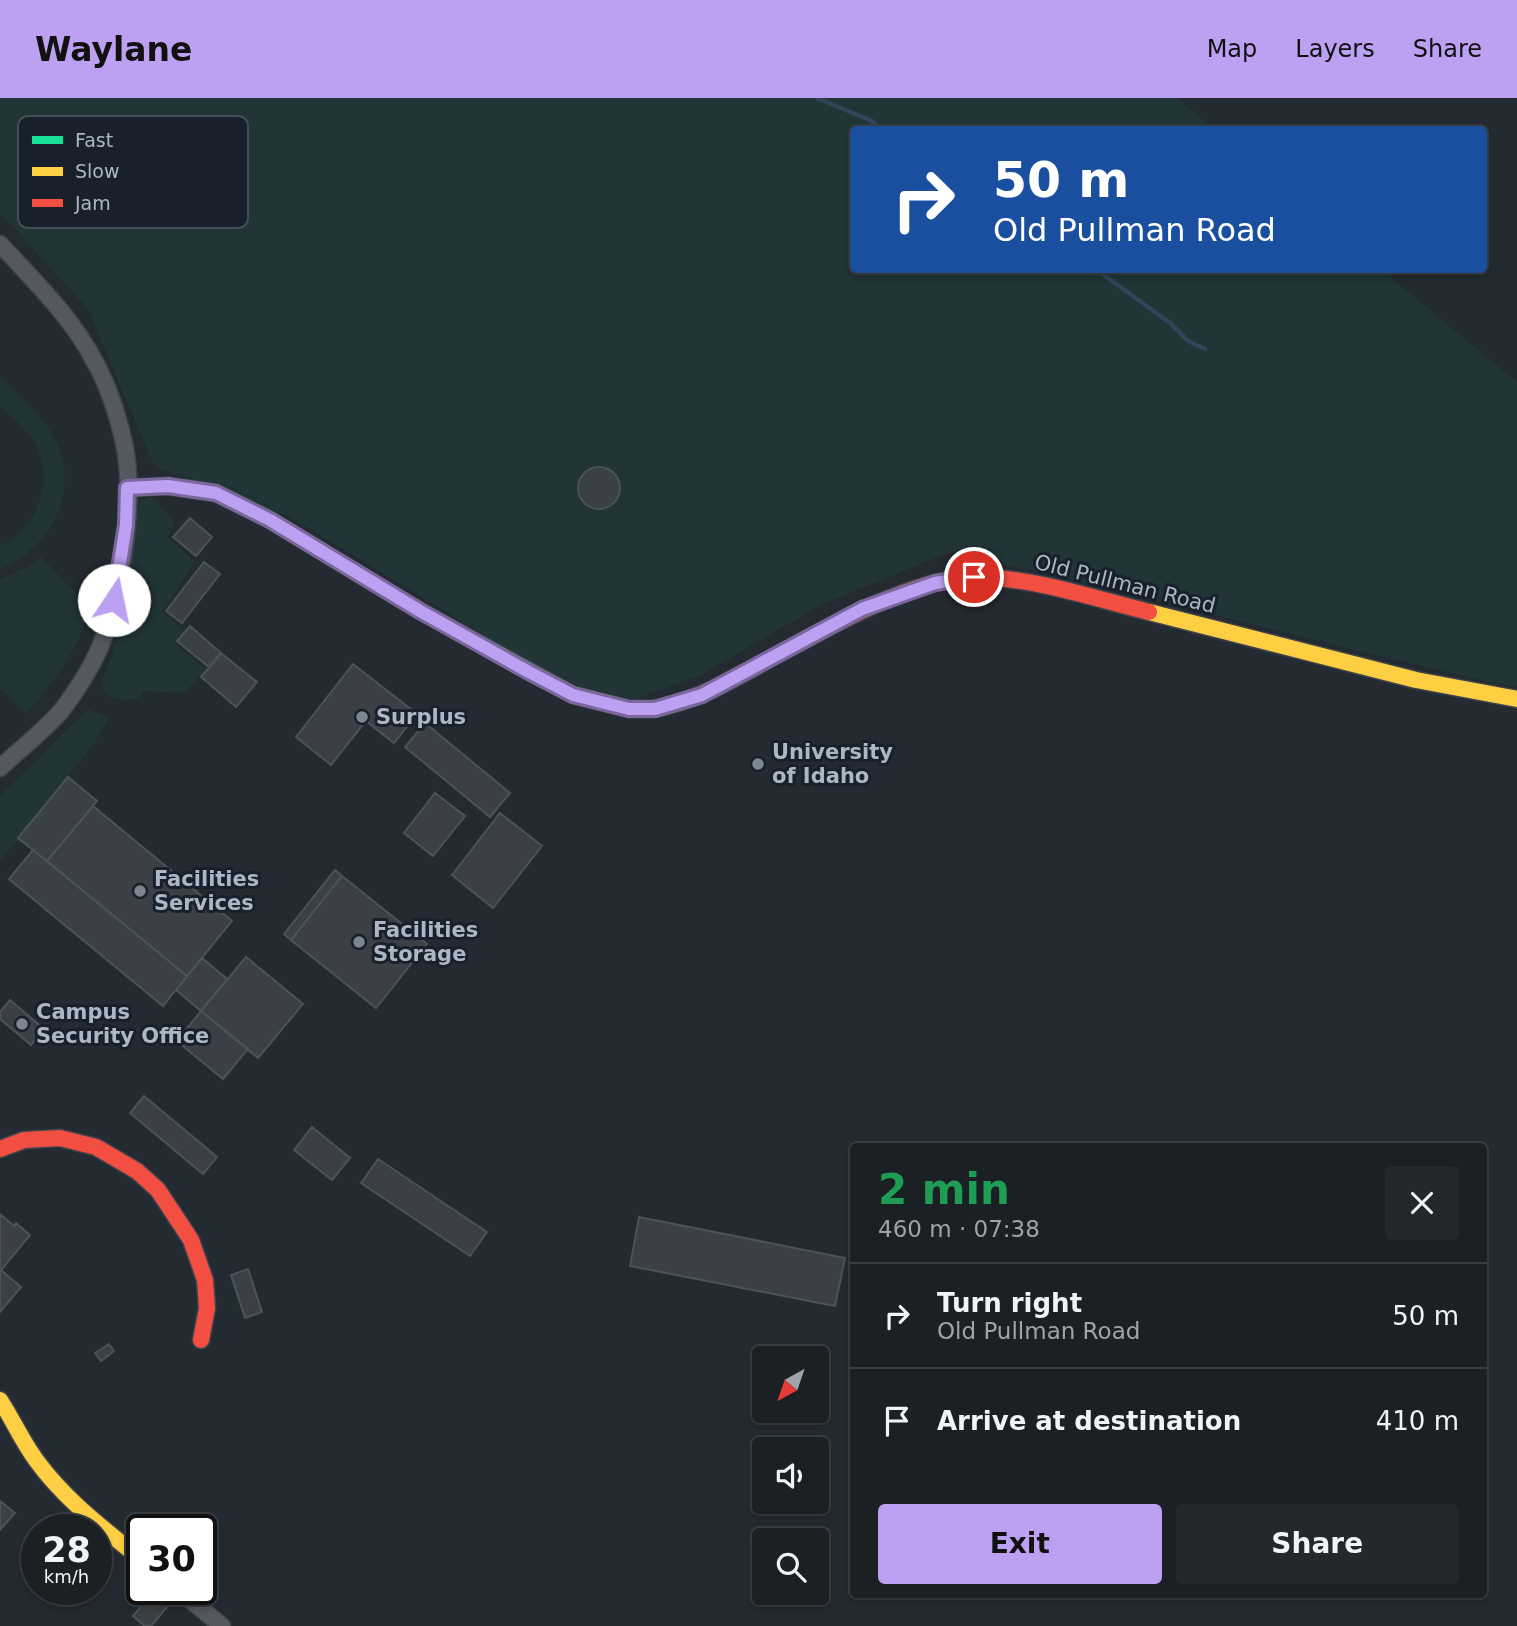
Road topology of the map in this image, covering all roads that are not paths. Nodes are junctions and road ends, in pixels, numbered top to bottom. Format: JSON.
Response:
{"nodes":[{"id":1,"x":0,"y":244,"type":"edge"},
{"id":2,"x":127,"y":488,"type":"junction"},
{"id":3,"x":1517,"y":699,"type":"edge"},
{"id":4,"x":0,"y":768,"type":"edge"},
{"id":5,"x":0,"y":1149,"type":"edge"},
{"id":6,"x":201,"y":1340,"type":"dead end"},
{"id":7,"x":0,"y":1400,"type":"edge"},
{"id":8,"x":126,"y":1547,"type":"edge"},
{"id":9,"x":196,"y":1605,"type":"edge"},
{"id":10,"x":222,"y":1626,"type":"edge"}],
"edges":[{"from":1,"to":2,"type":"street"},
{"from":2,"to":3,"type":"street","name":"Old Pullman Road"},
{"from":2,"to":4,"type":"street"},
{"from":5,"to":6,"type":"street"},
{"from":7,"to":8,"type":"street"},
{"from":9,"to":10,"type":"street"}]}
